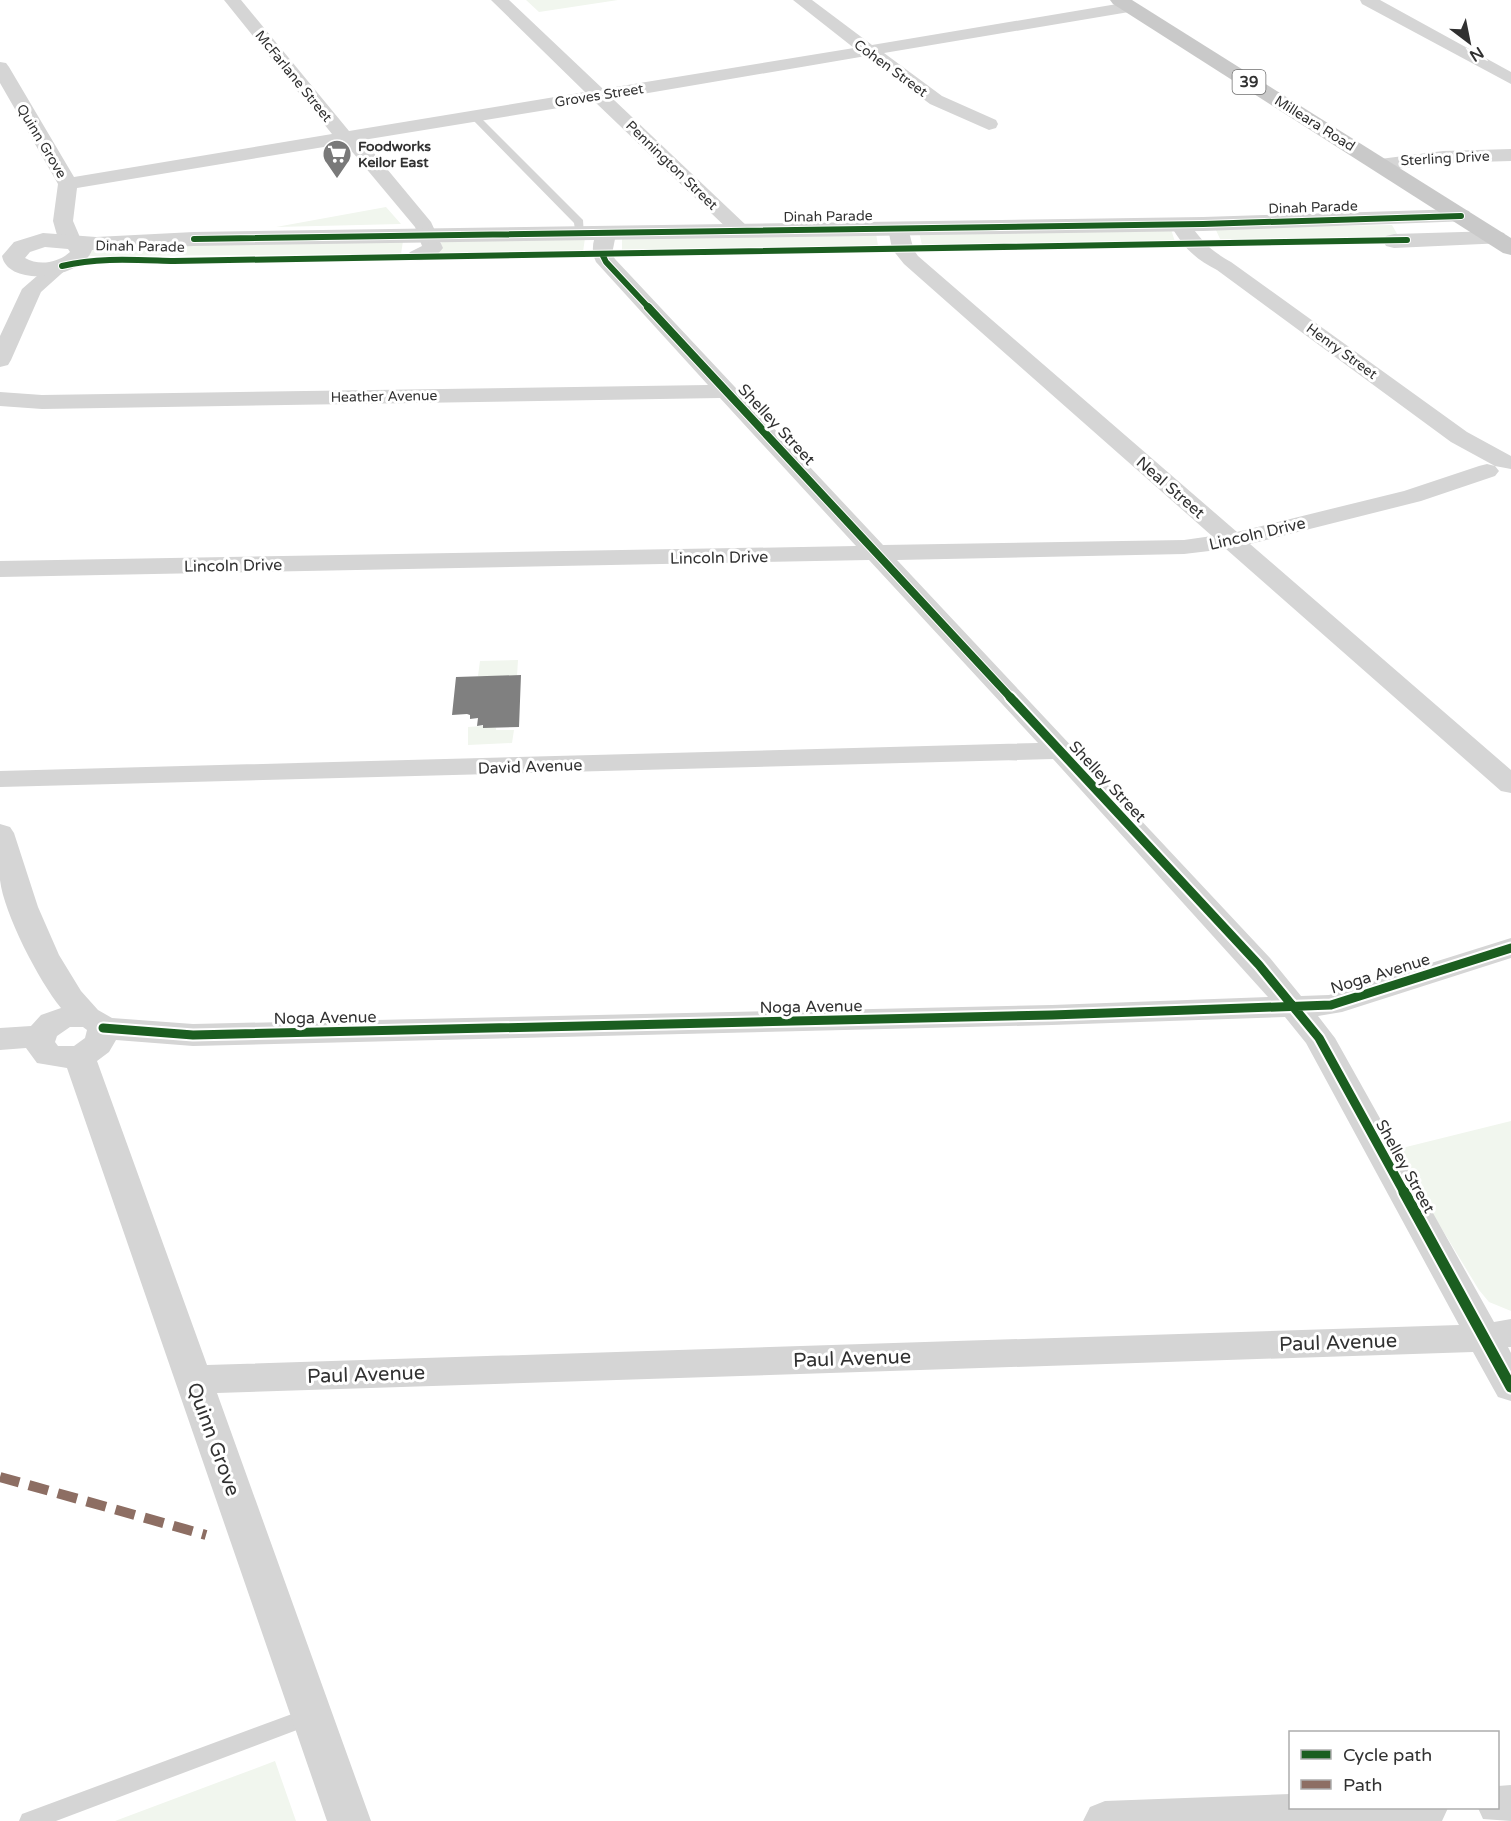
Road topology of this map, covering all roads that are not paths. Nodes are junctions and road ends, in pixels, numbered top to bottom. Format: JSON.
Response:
{"nodes":[{"id":1,"x":232,"y":0,"type":"edge"},
{"id":2,"x":499,"y":0,"type":"edge"},
{"id":3,"x":801,"y":0,"type":"edge"},
{"id":4,"x":1368,"y":0,"type":"edge"},
{"id":5,"x":1124,"y":3,"type":"edge"},
{"id":6,"x":867,"y":51,"type":"junction"},
{"id":7,"x":1511,"y":64,"type":"edge"},
{"id":8,"x":0,"y":67,"type":"edge"},
{"id":9,"x":1491,"y":67,"type":"junction"},
{"id":10,"x":1511,"y":79,"type":"edge"},
{"id":11,"x":598,"y":95,"type":"junction"},
{"id":12,"x":474,"y":116,"type":"junction"},
{"id":13,"x":989,"y":124,"type":"dead end"},
{"id":14,"x":344,"y":137,"type":"junction"},
{"id":15,"x":1511,"y":155,"type":"edge"},
{"id":16,"x":1380,"y":165,"type":"junction"},
{"id":17,"x":68,"y":184,"type":"junction"},
{"id":18,"x":1461,"y":216,"type":"junction"},
{"id":19,"x":62,"y":218,"type":"junction"},
{"id":20,"x":1180,"y":224,"type":"junction"},
{"id":21,"x":1203,"y":224,"type":"junction"},
{"id":22,"x":741,"y":231,"type":"junction"},
{"id":23,"x":580,"y":234,"type":"junction"},
{"id":24,"x":430,"y":237,"type":"junction"},
{"id":25,"x":900,"y":239,"type":"junction"},
{"id":26,"x":34,"y":242,"type":"junction"},
{"id":27,"x":73,"y":243,"type":"junction"},
{"id":28,"x":1504,"y":243,"type":"edge"},
{"id":29,"x":604,"y":244,"type":"junction"},
{"id":30,"x":1202,"y":244,"type":"junction"},
{"id":31,"x":0,"y":248,"type":"edge"},
{"id":32,"x":417,"y":256,"type":"junction"},
{"id":33,"x":12,"y":264,"type":"edge"},
{"id":34,"x":61,"y":266,"type":"junction"},
{"id":35,"x":32,"y":289,"type":"junction"},
{"id":36,"x":0,"y":360,"type":"edge"},
{"id":37,"x":726,"y":391,"type":"junction"},
{"id":38,"x":0,"y":402,"type":"edge"},
{"id":39,"x":1503,"y":475,"type":"edge"},
{"id":40,"x":1233,"y":541,"type":"junction"},
{"id":41,"x":878,"y":554,"type":"junction"},
{"id":42,"x":0,"y":569,"type":"edge"},
{"id":43,"x":1060,"y":751,"type":"junction"},
{"id":44,"x":0,"y":779,"type":"edge"},
{"id":45,"x":1511,"y":785,"type":"edge"},
{"id":46,"x":0,"y":833,"type":"edge"},
{"id":47,"x":1511,"y":948,"type":"edge"},
{"id":48,"x":50,"y":972,"type":"junction"},
{"id":49,"x":1293,"y":1006,"type":"junction"},
{"id":50,"x":44,"y":1030,"type":"junction"},
{"id":51,"x":91,"y":1037,"type":"junction"},
{"id":52,"x":0,"y":1039,"type":"edge"},
{"id":53,"x":1497,"y":1335,"type":"edge"},
{"id":54,"x":192,"y":1380,"type":"junction"},
{"id":55,"x":1511,"y":1387,"type":"edge"},
{"id":56,"x":314,"y":1715,"type":"junction"},
{"id":57,"x":1401,"y":1809,"type":"edge"},
{"id":58,"x":30,"y":1821,"type":"edge"},
{"id":59,"x":349,"y":1821,"type":"edge"},
{"id":60,"x":1105,"y":1821,"type":"edge"}],
"edges":[{"from":1,"to":14,"type":"street","name":"McFarlane Street"},
{"from":2,"to":11,"type":"street","name":"Pennington Street"},
{"from":3,"to":6,"type":"street","name":"Cohen Street"},
{"from":4,"to":9,"type":"street"},
{"from":5,"to":6,"type":"street","name":"Groves Street"},
{"from":5,"to":16,"type":"main road","name":"Milleara Road","number":"39"},
{"from":6,"to":11,"type":"street","name":"Groves Street"},
{"from":6,"to":13,"type":"street","name":"Cohen Street"},
{"from":7,"to":9,"type":"street"},
{"from":8,"to":17,"type":"street","name":"Quinn Grove"},
{"from":9,"to":10,"type":"street"},
{"from":11,"to":12,"type":"street","name":"Groves Street"},
{"from":11,"to":22,"type":"street","name":"Pennington Street"},
{"from":12,"to":14,"type":"street","name":"Groves Street"},
{"from":12,"to":23,"type":"lane"},
{"from":14,"to":17,"type":"street","name":"Groves Street"},
{"from":14,"to":24,"type":"street","name":"McFarlane Street"},
{"from":15,"to":16,"type":"street","name":"Sterling Drive"},
{"from":16,"to":18,"type":"main road","name":"Milleara Road","number":"39"},
{"from":17,"to":19,"type":"street","name":"Quinn Grove"},
{"from":18,"to":21,"type":"street","name":"Dinah Parade"},
{"from":18,"to":28,"type":"main road","name":"Milleara Road","number":"39"},
{"from":19,"to":26,"type":"street"},
{"from":19,"to":27,"type":"street"},
{"from":20,"to":21,"type":"street","name":"Dinah Parade"},
{"from":20,"to":25,"type":"street","name":"Dinah Parade"},
{"from":20,"to":30,"type":"street","name":"Henry Street"},
{"from":21,"to":30,"type":"street","name":"Henry Street"},
{"from":22,"to":25,"type":"street","name":"Dinah Parade"},
{"from":22,"to":29,"type":"street","name":"Dinah Parade"},
{"from":23,"to":24,"type":"street","name":"Dinah Parade"},
{"from":23,"to":29,"type":"street","name":"Dinah Parade"},
{"from":24,"to":27,"type":"street","name":"Dinah Parade"},
{"from":24,"to":32,"type":"street"},
{"from":25,"to":29,"type":"street","name":"Dinah Parade"},
{"from":25,"to":30,"type":"street","name":"Dinah Parade"},
{"from":25,"to":40,"type":"street","name":"Neal Street"},
{"from":26,"to":27,"type":"street","name":"Dinah Parade"},
{"from":26,"to":31,"type":"street"},
{"from":26,"to":33,"type":"street"},
{"from":27,"to":34,"type":"street"},
{"from":28,"to":30,"type":"street","name":"Dinah Parade"},
{"from":29,"to":32,"type":"street","name":"Dinah Parade"},
{"from":29,"to":37,"type":"street","name":"Shelley Street"},
{"from":30,"to":39,"type":"street","name":"Henry Street"},
{"from":32,"to":34,"type":"street","name":"Dinah Parade"},
{"from":33,"to":34,"type":"street","name":"Dinah Parade"},
{"from":33,"to":35,"type":"street"},
{"from":34,"to":35,"type":"street"},
{"from":35,"to":36,"type":"street"},
{"from":37,"to":38,"type":"street","name":"Heather Avenue"},
{"from":37,"to":41,"type":"street","name":"Shelley Street"},
{"from":39,"to":40,"type":"street","name":"Lincoln Drive"},
{"from":40,"to":41,"type":"street","name":"Lincoln Drive"},
{"from":40,"to":45,"type":"street","name":"Neal Street"},
{"from":41,"to":42,"type":"street","name":"Lincoln Drive"},
{"from":41,"to":43,"type":"street","name":"Shelley Street"},
{"from":43,"to":44,"type":"street","name":"David Avenue"},
{"from":43,"to":49,"type":"street","name":"Shelley Street"},
{"from":46,"to":48,"type":"street","name":"Quinn Grove"},
{"from":47,"to":49,"type":"street","name":"Noga Avenue"},
{"from":48,"to":50,"type":"street","name":"Quinn Grove"},
{"from":48,"to":51,"type":"street","name":"Quinn Grove"},
{"from":49,"to":51,"type":"street","name":"Noga Avenue"},
{"from":49,"to":53,"type":"street","name":"Shelley Street"},
{"from":50,"to":51,"type":"street","name":"Noga Avenue"},
{"from":50,"to":52,"type":"street"},
{"from":51,"to":54,"type":"street","name":"Quinn Grove"},
{"from":53,"to":54,"type":"street","name":"Paul Avenue"},
{"from":53,"to":55,"type":"street","name":"Shelley Street"},
{"from":54,"to":56,"type":"street","name":"Quinn Grove"},
{"from":56,"to":58,"type":"lane"},
{"from":56,"to":59,"type":"street","name":"Quinn Grove"},
{"from":57,"to":60,"type":"street"}]}
